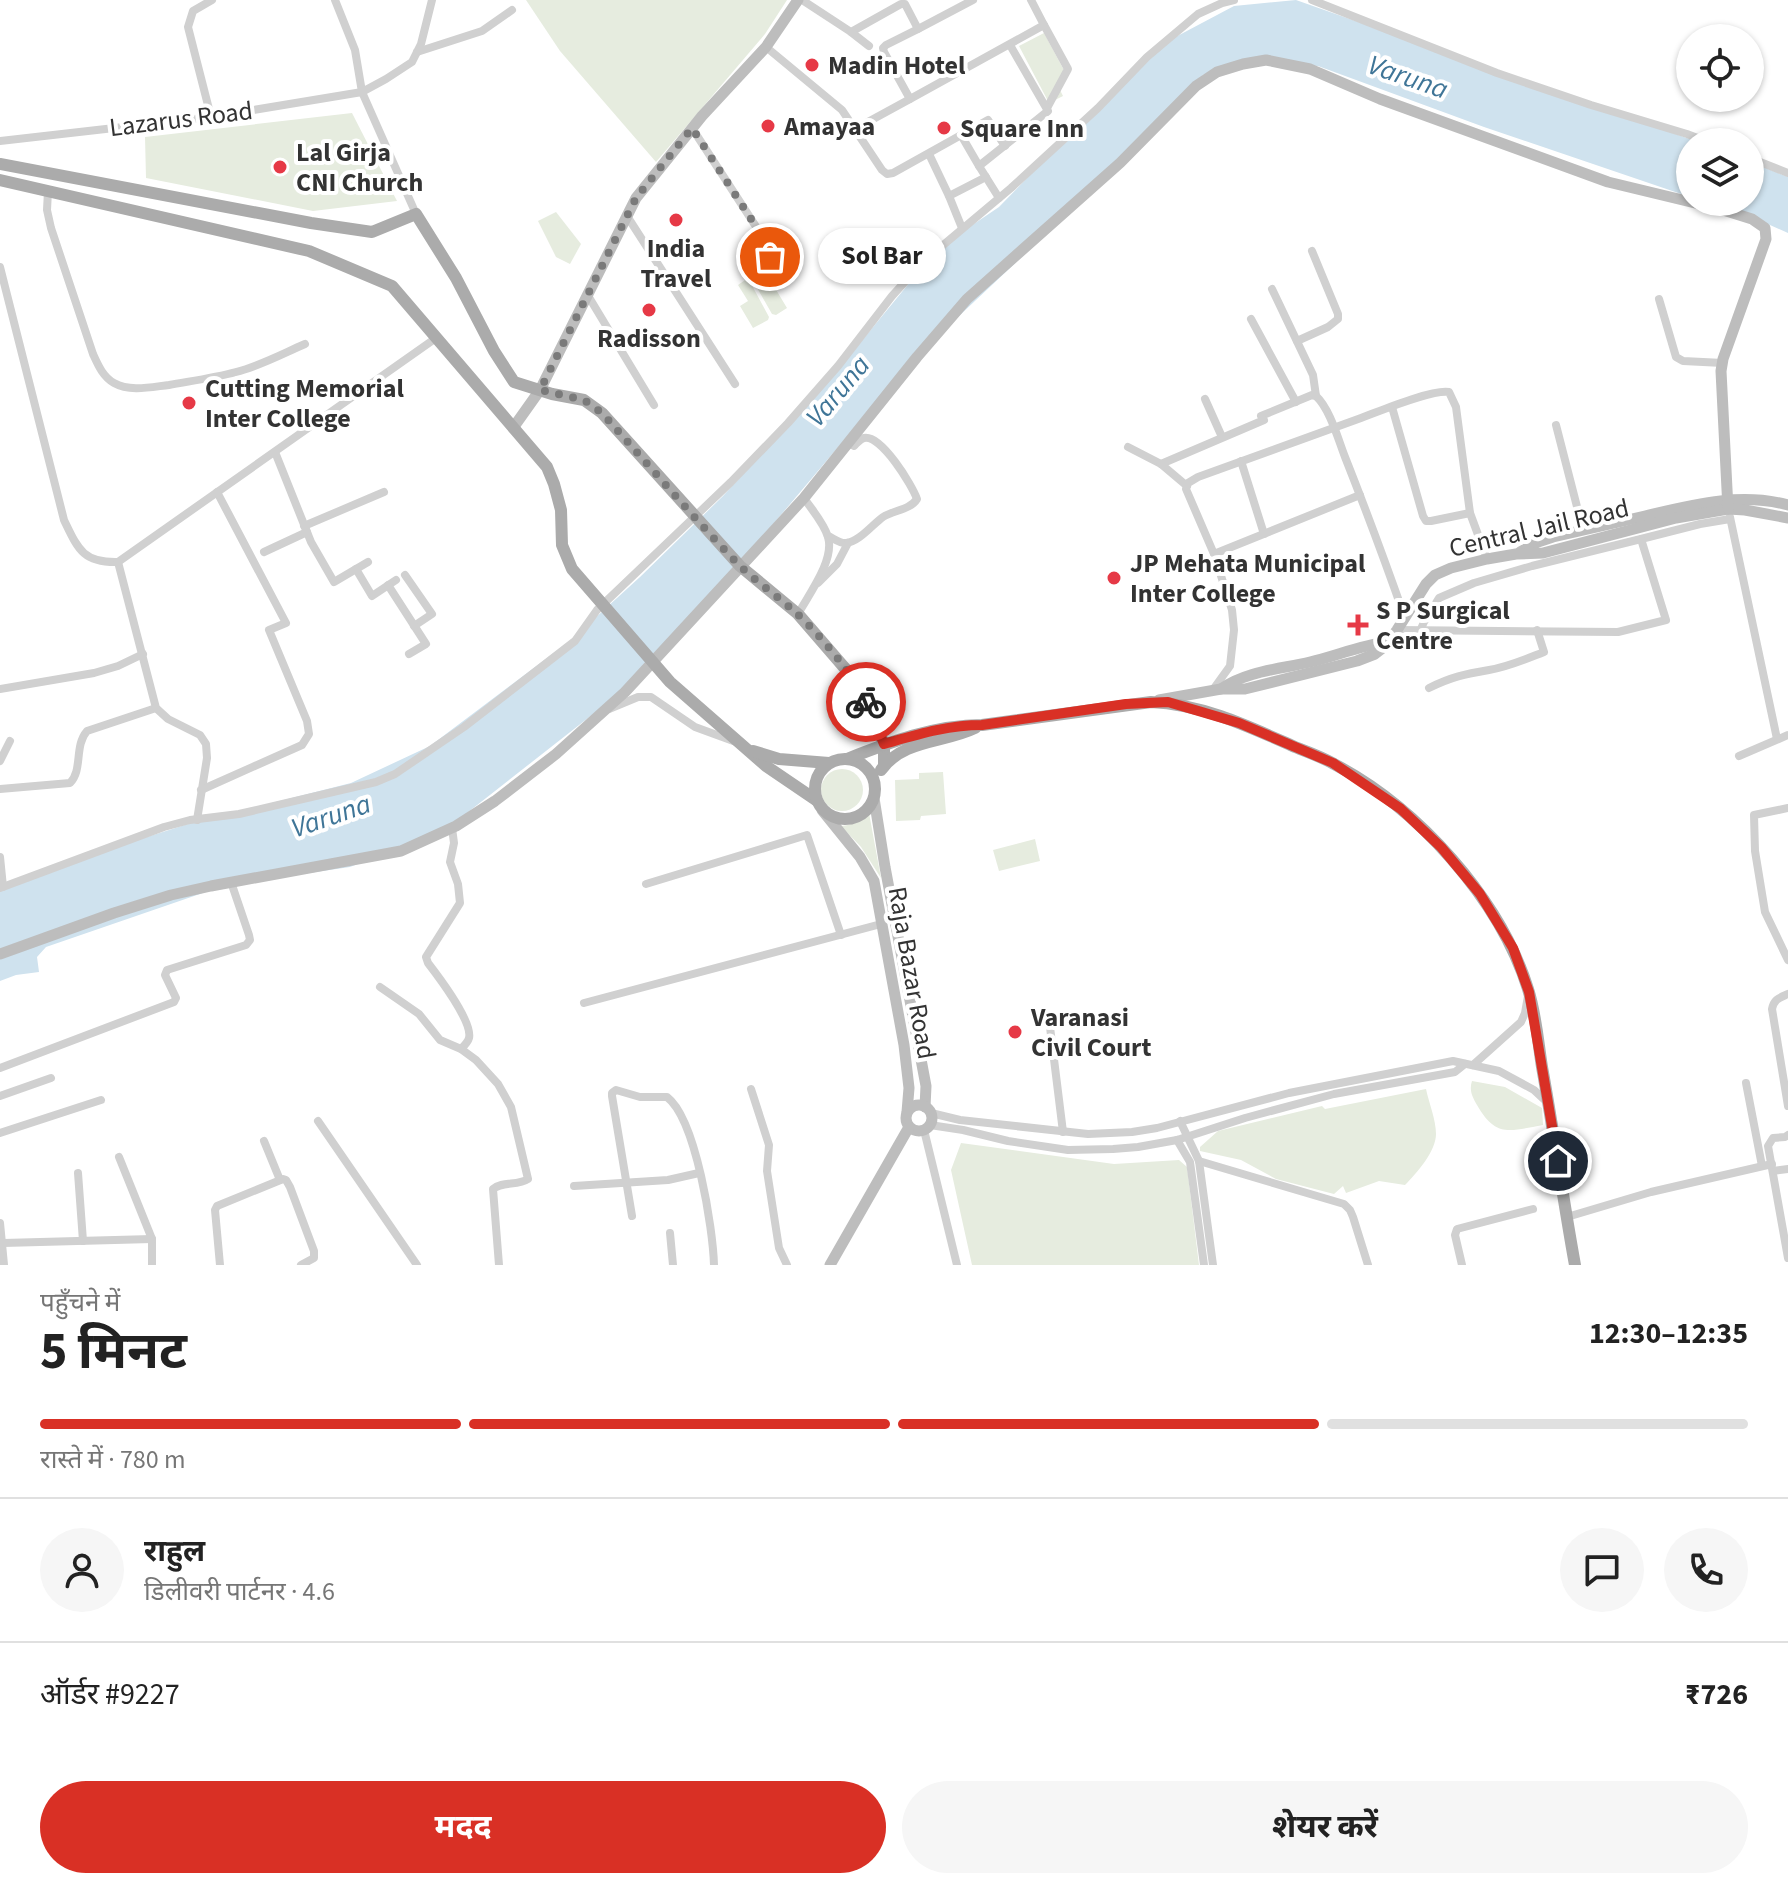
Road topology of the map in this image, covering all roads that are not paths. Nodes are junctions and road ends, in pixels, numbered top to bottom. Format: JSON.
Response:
{"nodes":[{"id":1,"x":212,"y":0,"type":"edge"},
{"id":2,"x":335,"y":0,"type":"edge"},
{"id":3,"x":432,"y":0,"type":"edge"},
{"id":4,"x":800,"y":0,"type":"edge"},
{"id":5,"x":973,"y":0,"type":"edge"},
{"id":6,"x":1031,"y":0,"type":"edge"},
{"id":7,"x":1234,"y":0,"type":"edge"},
{"id":8,"x":1312,"y":0,"type":"edge"},
{"id":9,"x":512,"y":10,"type":"dead end"},
{"id":10,"x":1044,"y":25,"type":"junction"},
{"id":11,"x":918,"y":29,"type":"junction"},
{"id":12,"x":851,"y":32,"type":"junction"},
{"id":13,"x":1010,"y":45,"type":"junction"},
{"id":14,"x":869,"y":46,"type":"dead end"},
{"id":15,"x":766,"y":47,"type":"junction"},
{"id":16,"x":417,"y":52,"type":"junction"},
{"id":17,"x":362,"y":92,"type":"junction"},
{"id":18,"x":910,"y":99,"type":"junction"},
{"id":19,"x":1047,"y":108,"type":"junction"},
{"id":20,"x":211,"y":117,"type":"junction"},
{"id":21,"x":692,"y":128,"type":"junction"},
{"id":22,"x":855,"y":129,"type":"junction"},
{"id":23,"x":1676,"y":131,"type":"edge"},
{"id":24,"x":961,"y":135,"type":"junction"},
{"id":25,"x":0,"y":141,"type":"edge"},
{"id":26,"x":1005,"y":146,"type":"junction"},
{"id":27,"x":929,"y":154,"type":"junction"},
{"id":28,"x":0,"y":164,"type":"edge"},
{"id":29,"x":1764,"y":164,"type":"edge"},
{"id":30,"x":979,"y":166,"type":"junction"},
{"id":31,"x":1788,"y":173,"type":"edge"},
{"id":32,"x":986,"y":177,"type":"junction"},
{"id":33,"x":0,"y":180,"type":"edge"},
{"id":34,"x":48,"y":191,"type":"junction"},
{"id":35,"x":949,"y":196,"type":"junction"},
{"id":36,"x":999,"y":198,"type":"junction"},
{"id":37,"x":416,"y":214,"type":"junction"},
{"id":38,"x":627,"y":216,"type":"junction"},
{"id":39,"x":962,"y":228,"type":"junction"},
{"id":40,"x":1312,"y":251,"type":"dead end"},
{"id":41,"x":770,"y":257,"type":"dead end"},
{"id":42,"x":0,"y":267,"type":"edge"},
{"id":43,"x":1272,"y":289,"type":"dead end"},
{"id":44,"x":587,"y":294,"type":"junction"},
{"id":45,"x":1659,"y":299,"type":"dead end"},
{"id":46,"x":1251,"y":319,"type":"dead end"},
{"id":47,"x":436,"y":338,"type":"junction"},
{"id":48,"x":1297,"y":341,"type":"junction"},
{"id":49,"x":305,"y":344,"type":"dead end"},
{"id":50,"x":1723,"y":363,"type":"junction"},
{"id":51,"x":735,"y":384,"type":"dead end"},
{"id":52,"x":540,"y":390,"type":"junction"},
{"id":53,"x":1316,"y":396,"type":"junction"},
{"id":54,"x":1205,"y":399,"type":"dead end"},
{"id":55,"x":1296,"y":402,"type":"junction"},
{"id":56,"x":654,"y":405,"type":"dead end"},
{"id":57,"x":1392,"y":407,"type":"junction"},
{"id":58,"x":1556,"y":425,"type":"dead end"},
{"id":59,"x":513,"y":428,"type":"junction"},
{"id":60,"x":1334,"y":428,"type":"junction"},
{"id":61,"x":1222,"y":437,"type":"junction"},
{"id":62,"x":848,"y":443,"type":"junction"},
{"id":63,"x":1128,"y":447,"type":"dead end"},
{"id":64,"x":275,"y":452,"type":"junction"},
{"id":65,"x":1241,"y":461,"type":"junction"},
{"id":66,"x":1161,"y":464,"type":"junction"},
{"id":67,"x":1187,"y":486,"type":"junction"},
{"id":68,"x":217,"y":492,"type":"junction"},
{"id":69,"x":384,"y":492,"type":"dead end"},
{"id":70,"x":1360,"y":495,"type":"junction"},
{"id":71,"x":804,"y":498,"type":"junction"},
{"id":72,"x":1786,"y":500,"type":"edge"},
{"id":73,"x":1728,"y":509,"type":"junction"},
{"id":74,"x":1470,"y":513,"type":"junction"},
{"id":75,"x":1788,"y":518,"type":"edge"},
{"id":76,"x":306,"y":529,"type":"junction"},
{"id":77,"x":1583,"y":530,"type":"junction"},
{"id":78,"x":1264,"y":534,"type":"junction"},
{"id":79,"x":828,"y":536,"type":"junction"},
{"id":80,"x":1641,"y":539,"type":"junction"},
{"id":81,"x":848,"y":543,"type":"junction"},
{"id":82,"x":264,"y":552,"type":"dead end"},
{"id":83,"x":1214,"y":554,"type":"junction"},
{"id":84,"x":1516,"y":554,"type":"junction"},
{"id":85,"x":1487,"y":559,"type":"junction"},
{"id":86,"x":118,"y":562,"type":"junction"},
{"id":87,"x":368,"y":562,"type":"dead end"},
{"id":88,"x":356,"y":569,"type":"junction"},
{"id":89,"x":405,"y":575,"type":"dead end"},
{"id":90,"x":813,"y":588,"type":"junction"},
{"id":91,"x":798,"y":614,"type":"junction"},
{"id":92,"x":1405,"y":618,"type":"junction"},
{"id":93,"x":414,"y":626,"type":"junction"},
{"id":94,"x":1397,"y":630,"type":"junction"},
{"id":95,"x":1537,"y":630,"type":"junction"},
{"id":96,"x":1420,"y":631,"type":"junction"},
{"id":97,"x":143,"y":654,"type":"junction"},
{"id":98,"x":409,"y":654,"type":"dead end"},
{"id":99,"x":1429,"y":688,"type":"dead end"},
{"id":100,"x":0,"y":689,"type":"edge"},
{"id":101,"x":1216,"y":690,"type":"junction"},
{"id":102,"x":1151,"y":702,"type":"junction"},
{"id":103,"x":156,"y":708,"type":"junction"},
{"id":104,"x":604,"y":711,"type":"junction"},
{"id":105,"x":982,"y":725,"type":"junction"},
{"id":106,"x":1788,"y":735,"type":"edge"},
{"id":107,"x":1777,"y":739,"type":"junction"},
{"id":108,"x":10,"y":741,"type":"dead end"},
{"id":109,"x":884,"y":744,"type":"junction"},
{"id":110,"x":743,"y":746,"type":"junction"},
{"id":111,"x":1739,"y":756,"type":"dead end"},
{"id":112,"x":847,"y":759,"type":"junction"},
{"id":113,"x":0,"y":761,"type":"edge"},
{"id":114,"x":829,"y":763,"type":"junction"},
{"id":115,"x":884,"y":766,"type":"junction"},
{"id":116,"x":875,"y":783,"type":"junction"},
{"id":117,"x":0,"y":789,"type":"edge"},
{"id":118,"x":201,"y":790,"type":"junction"},
{"id":119,"x":874,"y":798,"type":"junction"},
{"id":120,"x":819,"y":805,"type":"junction"},
{"id":121,"x":1788,"y":808,"type":"edge"},
{"id":122,"x":197,"y":820,"type":"junction"},
{"id":123,"x":452,"y":828,"type":"junction"},
{"id":124,"x":0,"y":857,"type":"edge"},
{"id":125,"x":231,"y":882,"type":"junction"},
{"id":126,"x":646,"y":884,"type":"dead end"},
{"id":127,"x":1,"y":887,"type":"edge"},
{"id":128,"x":881,"y":924,"type":"junction"},
{"id":129,"x":841,"y":935,"type":"junction"},
{"id":130,"x":0,"y":954,"type":"edge"},
{"id":131,"x":1788,"y":960,"type":"edge"},
{"id":132,"x":380,"y":987,"type":"dead end"},
{"id":133,"x":1529,"y":992,"type":"junction"},
{"id":134,"x":1788,"y":994,"type":"edge"},
{"id":135,"x":584,"y":1003,"type":"dead end"},
{"id":136,"x":1050,"y":1027,"type":"dead end"},
{"id":137,"x":461,"y":1049,"type":"junction"},
{"id":138,"x":1469,"y":1065,"type":"junction"},
{"id":139,"x":0,"y":1068,"type":"edge"},
{"id":140,"x":51,"y":1078,"type":"dead end"},
{"id":141,"x":1746,"y":1083,"type":"dead end"},
{"id":142,"x":751,"y":1089,"type":"dead end"},
{"id":143,"x":0,"y":1096,"type":"edge"},
{"id":144,"x":101,"y":1100,"type":"dead end"},
{"id":145,"x":1549,"y":1104,"type":"junction"},
{"id":146,"x":1788,"y":1106,"type":"edge"},
{"id":147,"x":907,"y":1112,"type":"junction"},
{"id":148,"x":927,"y":1119,"type":"junction"},
{"id":149,"x":318,"y":1121,"type":"dead end"},
{"id":150,"x":1180,"y":1121,"type":"junction"},
{"id":151,"x":909,"y":1127,"type":"junction"},
{"id":152,"x":1063,"y":1132,"type":"junction"},
{"id":153,"x":0,"y":1133,"type":"edge"},
{"id":154,"x":1788,"y":1135,"type":"edge"},
{"id":155,"x":1182,"y":1138,"type":"junction"},
{"id":156,"x":264,"y":1141,"type":"dead end"},
{"id":157,"x":119,"y":1157,"type":"dead end"},
{"id":158,"x":1199,"y":1161,"type":"junction"},
{"id":159,"x":1769,"y":1167,"type":"junction"},
{"id":160,"x":1788,"y":1169,"type":"edge"},
{"id":161,"x":78,"y":1173,"type":"dead end"},
{"id":162,"x":699,"y":1173,"type":"junction"},
{"id":163,"x":280,"y":1180,"type":"junction"},
{"id":164,"x":627,"y":1183,"type":"junction"},
{"id":165,"x":574,"y":1186,"type":"dead end"},
{"id":166,"x":1533,"y":1209,"type":"dead end"},
{"id":167,"x":632,"y":1216,"type":"dead end"},
{"id":168,"x":1567,"y":1217,"type":"junction"},
{"id":169,"x":1785,"y":1219,"type":"edge"},
{"id":170,"x":0,"y":1223,"type":"edge"},
{"id":171,"x":670,"y":1233,"type":"dead end"},
{"id":172,"x":152,"y":1239,"type":"junction"},
{"id":173,"x":83,"y":1241,"type":"junction"},
{"id":174,"x":3,"y":1243,"type":"junction"},
{"id":175,"x":1788,"y":1258,"type":"edge"},
{"id":176,"x":4,"y":1265,"type":"edge"},
{"id":177,"x":152,"y":1265,"type":"edge"},
{"id":178,"x":220,"y":1265,"type":"edge"},
{"id":179,"x":301,"y":1265,"type":"edge"},
{"id":180,"x":417,"y":1265,"type":"edge"},
{"id":181,"x":499,"y":1265,"type":"edge"},
{"id":182,"x":673,"y":1265,"type":"edge"},
{"id":183,"x":714,"y":1265,"type":"edge"},
{"id":184,"x":787,"y":1265,"type":"edge"},
{"id":185,"x":830,"y":1265,"type":"edge"},
{"id":186,"x":957,"y":1265,"type":"edge"},
{"id":187,"x":1204,"y":1265,"type":"edge"},
{"id":188,"x":1213,"y":1265,"type":"edge"},
{"id":189,"x":1368,"y":1265,"type":"edge"},
{"id":190,"x":1462,"y":1265,"type":"edge"},
{"id":191,"x":1575,"y":1265,"type":"edge"}],
"edges":[{"from":1,"to":20,"type":"street"},
{"from":2,"to":17,"type":"street"},
{"from":3,"to":16,"type":"street"},
{"from":4,"to":12,"type":"street"},
{"from":4,"to":15,"type":"street"},
{"from":5,"to":11,"type":"street"},
{"from":6,"to":10,"type":"street"},
{"from":7,"to":36,"type":"street"},
{"from":8,"to":23,"type":"street"},
{"from":9,"to":16,"type":"street"},
{"from":10,"to":13,"type":"street"},
{"from":10,"to":19,"type":"street"},
{"from":11,"to":12,"type":"street"},
{"from":11,"to":18,"type":"street"},
{"from":12,"to":14,"type":"street"},
{"from":13,"to":18,"type":"street"},
{"from":13,"to":19,"type":"street"},
{"from":15,"to":21,"type":"street"},
{"from":15,"to":22,"type":"street"},
{"from":16,"to":17,"type":"street"},
{"from":17,"to":20,"type":"street","name":"Lazarus Road"},
{"from":17,"to":37,"type":"street"},
{"from":18,"to":22,"type":"street"},
{"from":19,"to":26,"type":"street"},
{"from":20,"to":25,"type":"street","name":"Lazarus Road"},
{"from":21,"to":38,"type":"street"},
{"from":21,"to":41,"type":"street"},
{"from":22,"to":27,"type":"street"},
{"from":24,"to":26,"type":"street"},
{"from":24,"to":27,"type":"street"},
{"from":24,"to":30,"type":"street"},
{"from":26,"to":30,"type":"street"},
{"from":27,"to":35,"type":"street"},
{"from":28,"to":37,"type":"main road"},
{"from":29,"to":31,"type":"street"},
{"from":30,"to":32,"type":"street"},
{"from":32,"to":35,"type":"street"},
{"from":32,"to":36,"type":"street"},
{"from":33,"to":34,"type":"main road"},
{"from":34,"to":47,"type":"main road"},
{"from":34,"to":49,"type":"street"},
{"from":35,"to":39,"type":"street"},
{"from":36,"to":39,"type":"street"},
{"from":37,"to":52,"type":"main road"},
{"from":38,"to":44,"type":"street"},
{"from":38,"to":51,"type":"street"},
{"from":39,"to":122,"type":"street"},
{"from":40,"to":48,"type":"street"},
{"from":42,"to":86,"type":"street"},
{"from":43,"to":48,"type":"street"},
{"from":44,"to":52,"type":"street"},
{"from":44,"to":56,"type":"street"},
{"from":45,"to":50,"type":"street"},
{"from":46,"to":55,"type":"street"},
{"from":47,"to":59,"type":"main road"},
{"from":47,"to":64,"type":"street"},
{"from":48,"to":53,"type":"street"},
{"from":50,"to":62,"type":"street"},
{"from":50,"to":73,"type":"street"},
{"from":52,"to":59,"type":"street"},
{"from":52,"to":91,"type":"main road"},
{"from":53,"to":55,"type":"street"},
{"from":53,"to":60,"type":"street"},
{"from":54,"to":61,"type":"street"},
{"from":55,"to":61,"type":"street"},
{"from":57,"to":60,"type":"street"},
{"from":57,"to":74,"type":"street"},
{"from":57,"to":74,"type":"street"},
{"from":58,"to":77,"type":"street"},
{"from":59,"to":110,"type":"main road"},
{"from":60,"to":65,"type":"street"},
{"from":60,"to":70,"type":"street"},
{"from":61,"to":66,"type":"street"},
{"from":62,"to":71,"type":"street"},
{"from":62,"to":81,"type":"street"},
{"from":63,"to":66,"type":"street"},
{"from":64,"to":68,"type":"street"},
{"from":64,"to":76,"type":"street"},
{"from":65,"to":67,"type":"street"},
{"from":65,"to":78,"type":"street"},
{"from":66,"to":67,"type":"street"},
{"from":67,"to":83,"type":"street"},
{"from":68,"to":86,"type":"street"},
{"from":68,"to":118,"type":"street"},
{"from":69,"to":76,"type":"street"},
{"from":70,"to":78,"type":"street"},
{"from":70,"to":92,"type":"street"},
{"from":71,"to":79,"type":"street"},
{"from":71,"to":104,"type":"street"},
{"from":72,"to":73,"type":"street"},
{"from":73,"to":75,"type":"street","name":"Central Jail Road"},
{"from":73,"to":77,"type":"street"},
{"from":73,"to":80,"type":"street"},
{"from":73,"to":84,"type":"street","name":"Central Jail Road"},
{"from":73,"to":107,"type":"street"},
{"from":74,"to":85,"type":"street"},
{"from":76,"to":82,"type":"street"},
{"from":76,"to":88,"type":"street"},
{"from":77,"to":84,"type":"street"},
{"from":78,"to":83,"type":"street"},
{"from":79,"to":81,"type":"street"},
{"from":79,"to":90,"type":"street"},
{"from":80,"to":95,"type":"street"},
{"from":80,"to":96,"type":"street"},
{"from":81,"to":90,"type":"street"},
{"from":83,"to":101,"type":"street"},
{"from":84,"to":85,"type":"street","name":"Central Jail Road"},
{"from":85,"to":92,"type":"street","name":"Central Jail Road"},
{"from":86,"to":97,"type":"street"},
{"from":87,"to":88,"type":"street"},
{"from":88,"to":93,"type":"street"},
{"from":89,"to":93,"type":"street"},
{"from":90,"to":91,"type":"street"},
{"from":91,"to":109,"type":"main road"},
{"from":92,"to":94,"type":"street","name":"Central Jail Road"},
{"from":93,"to":98,"type":"street"},
{"from":94,"to":96,"type":"street"},
{"from":94,"to":101,"type":"street","name":"Central Jail Road"},
{"from":95,"to":96,"type":"street"},
{"from":95,"to":99,"type":"street"},
{"from":97,"to":100,"type":"street"},
{"from":97,"to":103,"type":"street"},
{"from":101,"to":102,"type":"street"},
{"from":102,"to":105,"type":"main road"},
{"from":102,"to":133,"type":"main road"},
{"from":103,"to":117,"type":"street"},
{"from":103,"to":118,"type":"street"},
{"from":104,"to":110,"type":"street"},
{"from":104,"to":123,"type":"street"},
{"from":105,"to":109,"type":"main road"},
{"from":105,"to":115,"type":"main road"},
{"from":106,"to":107,"type":"street"},
{"from":107,"to":111,"type":"street"},
{"from":108,"to":113,"type":"street"},
{"from":109,"to":112,"type":"main road"},
{"from":109,"to":115,"type":"main road"},
{"from":110,"to":114,"type":"main road"},
{"from":110,"to":120,"type":"main road"},
{"from":112,"to":114,"type":"main road"},
{"from":112,"to":116,"type":"main road"},
{"from":114,"to":120,"type":"main road"},
{"from":115,"to":116,"type":"main road"},
{"from":116,"to":119,"type":"main road"},
{"from":118,"to":122,"type":"street"},
{"from":119,"to":120,"type":"main road"},
{"from":119,"to":148,"type":"street"},
{"from":120,"to":128,"type":"street","name":"Raja Bazar Road"},
{"from":121,"to":131,"type":"street"},
{"from":122,"to":127,"type":"street"},
{"from":123,"to":125,"type":"street"},
{"from":123,"to":137,"type":"street"},
{"from":124,"to":127,"type":"street"},
{"from":125,"to":130,"type":"street"},
{"from":125,"to":139,"type":"street"},
{"from":126,"to":129,"type":"street"},
{"from":128,"to":129,"type":"street"},
{"from":128,"to":147,"type":"street","name":"Raja Bazar Road"},
{"from":129,"to":135,"type":"street"},
{"from":132,"to":137,"type":"street"},
{"from":133,"to":138,"type":"street"},
{"from":133,"to":145,"type":"main road"},
{"from":134,"to":146,"type":"street"},
{"from":136,"to":152,"type":"street"},
{"from":137,"to":181,"type":"street"},
{"from":138,"to":145,"type":"street"},
{"from":138,"to":150,"type":"street"},
{"from":138,"to":155,"type":"street"},
{"from":140,"to":143,"type":"street"},
{"from":141,"to":159,"type":"street"},
{"from":142,"to":184,"type":"street"},
{"from":144,"to":153,"type":"street"},
{"from":145,"to":168,"type":"main road"},
{"from":147,"to":148,"type":"street"},
{"from":147,"to":151,"type":"street","name":"Raja Bazar Road"},
{"from":148,"to":151,"type":"street"},
{"from":148,"to":152,"type":"street"},
{"from":148,"to":155,"type":"street"},
{"from":148,"to":186,"type":"street"},
{"from":149,"to":180,"type":"street"},
{"from":150,"to":152,"type":"street"},
{"from":150,"to":155,"type":"street"},
{"from":151,"to":185,"type":"street"},
{"from":154,"to":159,"type":"street"},
{"from":155,"to":158,"type":"street"},
{"from":155,"to":187,"type":"street"},
{"from":156,"to":163,"type":"street"},
{"from":157,"to":172,"type":"street"},
{"from":158,"to":188,"type":"street"},
{"from":158,"to":189,"type":"street"},
{"from":159,"to":160,"type":"street"},
{"from":159,"to":168,"type":"street"},
{"from":159,"to":169,"type":"street"},
{"from":161,"to":173,"type":"street"},
{"from":162,"to":164,"type":"street"},
{"from":162,"to":164,"type":"street"},
{"from":162,"to":183,"type":"street"},
{"from":163,"to":178,"type":"street"},
{"from":163,"to":179,"type":"street"},
{"from":164,"to":165,"type":"street"},
{"from":164,"to":167,"type":"street"},
{"from":166,"to":190,"type":"street"},
{"from":168,"to":191,"type":"main road"},
{"from":169,"to":175,"type":"street"},
{"from":170,"to":174,"type":"street"},
{"from":171,"to":182,"type":"street"},
{"from":172,"to":173,"type":"street"},
{"from":172,"to":177,"type":"street"},
{"from":173,"to":174,"type":"street"},
{"from":174,"to":176,"type":"street"}]}
